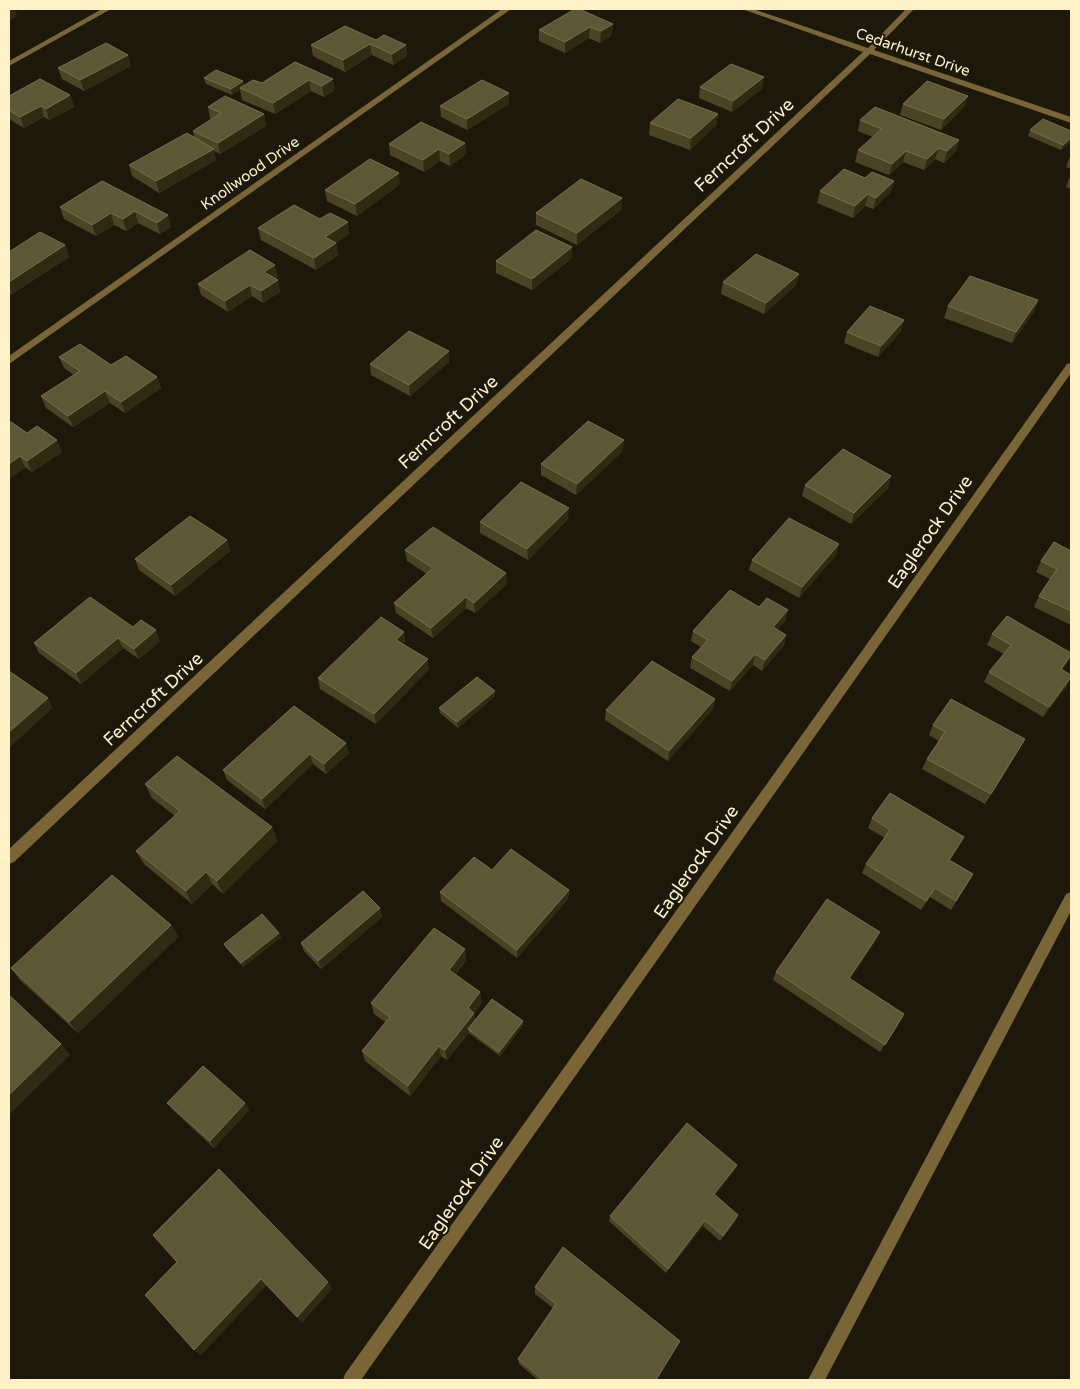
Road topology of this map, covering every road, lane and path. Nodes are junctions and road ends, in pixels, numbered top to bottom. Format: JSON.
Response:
{"nodes":[{"id":1,"x":107,"y":9,"type":"edge"},
{"id":2,"x":507,"y":9,"type":"edge"},
{"id":3,"x":746,"y":9,"type":"edge"},
{"id":4,"x":910,"y":9,"type":"edge"},
{"id":5,"x":869,"y":51,"type":"junction"},
{"id":6,"x":9,"y":64,"type":"edge"},
{"id":7,"x":1071,"y":120,"type":"edge"},
{"id":8,"x":9,"y":360,"type":"edge"},
{"id":9,"x":1071,"y":366,"type":"edge"},
{"id":10,"x":9,"y":858,"type":"edge"},
{"id":11,"x":1071,"y":898,"type":"edge"},
{"id":12,"x":351,"y":1380,"type":"edge"},
{"id":13,"x":816,"y":1380,"type":"edge"}],
"edges":[{"from":1,"to":6,"type":"street"},
{"from":2,"to":8,"type":"street","name":"Knollwood Drive"},
{"from":3,"to":5,"type":"street","name":"Cedarhurst Drive"},
{"from":4,"to":5,"type":"street","name":"Ferncroft Drive"},
{"from":5,"to":7,"type":"street","name":"Cedarhurst Drive"},
{"from":5,"to":10,"type":"street","name":"Ferncroft Drive"},
{"from":9,"to":12,"type":"street","name":"Eaglerock Drive"},
{"from":11,"to":13,"type":"street"}]}
